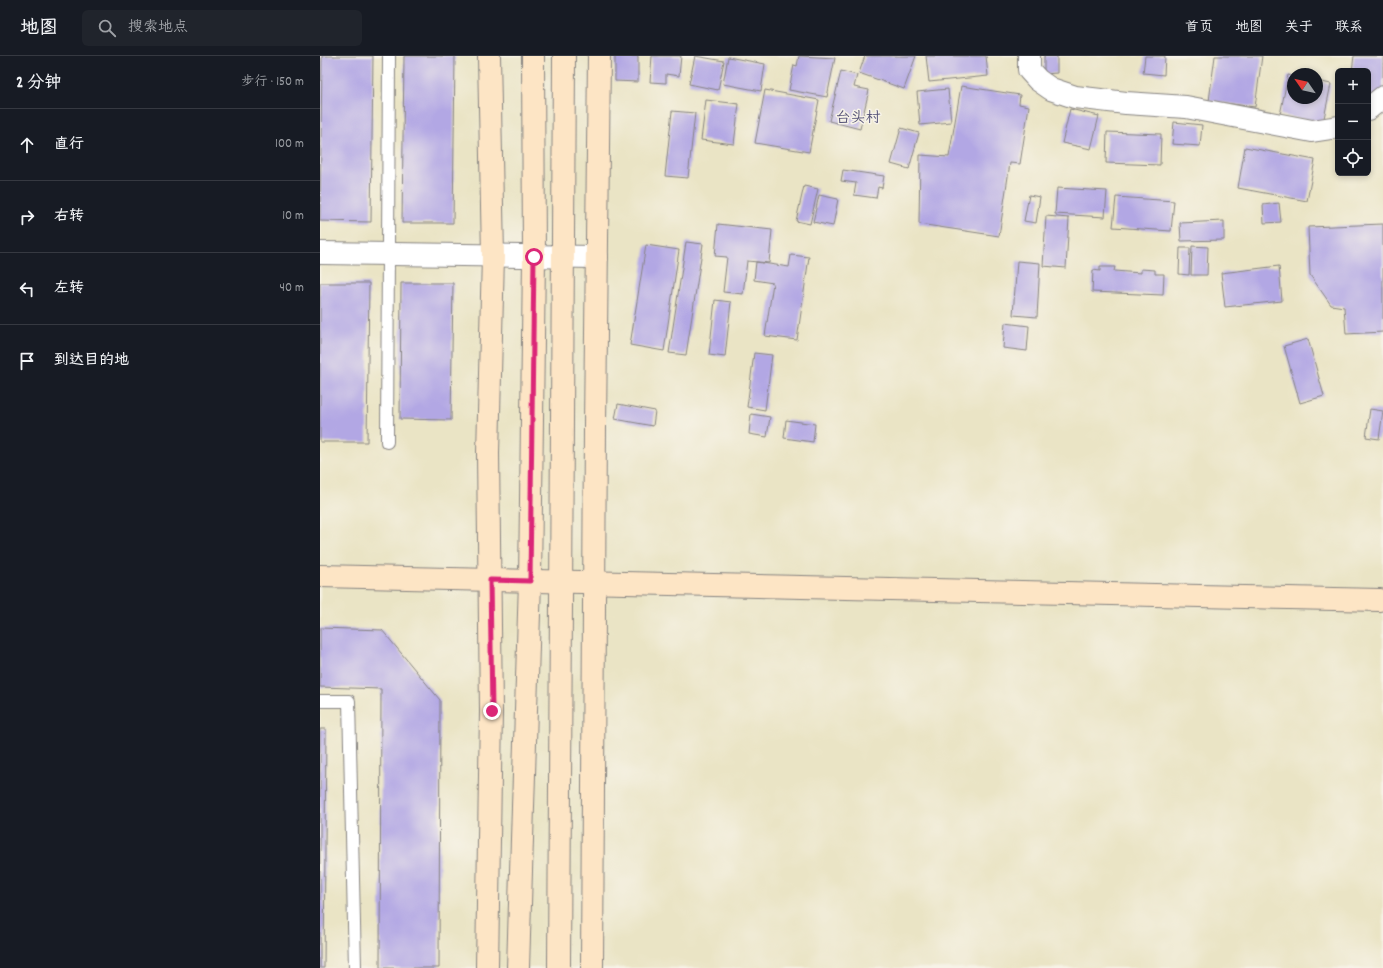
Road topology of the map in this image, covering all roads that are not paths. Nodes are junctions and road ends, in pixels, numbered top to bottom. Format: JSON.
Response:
{"nodes":[{"id":1,"x":389,"y":56,"type":"edge"},
{"id":2,"x":489,"y":56,"type":"edge"},
{"id":3,"x":533,"y":56,"type":"edge"},
{"id":4,"x":564,"y":56,"type":"edge"},
{"id":5,"x":599,"y":56,"type":"edge"},
{"id":6,"x":1029,"y":56,"type":"edge"},
{"id":7,"x":1383,"y":97,"type":"edge"},
{"id":8,"x":1371,"y":107,"type":"edge"},
{"id":9,"x":1335,"y":127,"type":"edge"},
{"id":10,"x":320,"y":253,"type":"edge"},
{"id":11,"x":388,"y":254,"type":"junction"},
{"id":12,"x":493,"y":256,"type":"junction"},
{"id":13,"x":534,"y":257,"type":"junction"},
{"id":14,"x":562,"y":257,"type":"junction"},
{"id":15,"x":597,"y":257,"type":"junction"},
{"id":16,"x":387,"y":442,"type":"dead end"},
{"id":17,"x":320,"y":576,"type":"edge"},
{"id":18,"x":490,"y":580,"type":"junction"},
{"id":19,"x":530,"y":581,"type":"junction"},
{"id":20,"x":560,"y":581,"type":"junction"},
{"id":21,"x":595,"y":582,"type":"junction"},
{"id":22,"x":1380,"y":600,"type":"dead end"},
{"id":23,"x":320,"y":700,"type":"edge"},
{"id":24,"x":354,"y":968,"type":"edge"},
{"id":25,"x":487,"y":968,"type":"edge"},
{"id":26,"x":518,"y":968,"type":"edge"},
{"id":27,"x":559,"y":968,"type":"edge"},
{"id":28,"x":592,"y":968,"type":"edge"}],
"edges":[{"from":1,"to":11,"type":"lane"},
{"from":2,"to":12,"type":"street"},
{"from":3,"to":13,"type":"street"},
{"from":4,"to":14,"type":"street"},
{"from":5,"to":15,"type":"street"},
{"from":6,"to":9,"type":"street"},
{"from":7,"to":8,"type":"street"},
{"from":10,"to":11,"type":"street"},
{"from":11,"to":12,"type":"street"},
{"from":11,"to":16,"type":"lane"},
{"from":12,"to":13,"type":"street"},
{"from":12,"to":18,"type":"street"},
{"from":13,"to":14,"type":"street"},
{"from":13,"to":19,"type":"street"},
{"from":14,"to":15,"type":"street"},
{"from":14,"to":20,"type":"street"},
{"from":15,"to":21,"type":"street"},
{"from":17,"to":18,"type":"street"},
{"from":18,"to":19,"type":"street"},
{"from":18,"to":25,"type":"street"},
{"from":19,"to":20,"type":"street"},
{"from":19,"to":26,"type":"street"},
{"from":20,"to":21,"type":"street"},
{"from":20,"to":27,"type":"street"},
{"from":21,"to":22,"type":"street"},
{"from":21,"to":28,"type":"street"},
{"from":23,"to":24,"type":"lane"}]}
